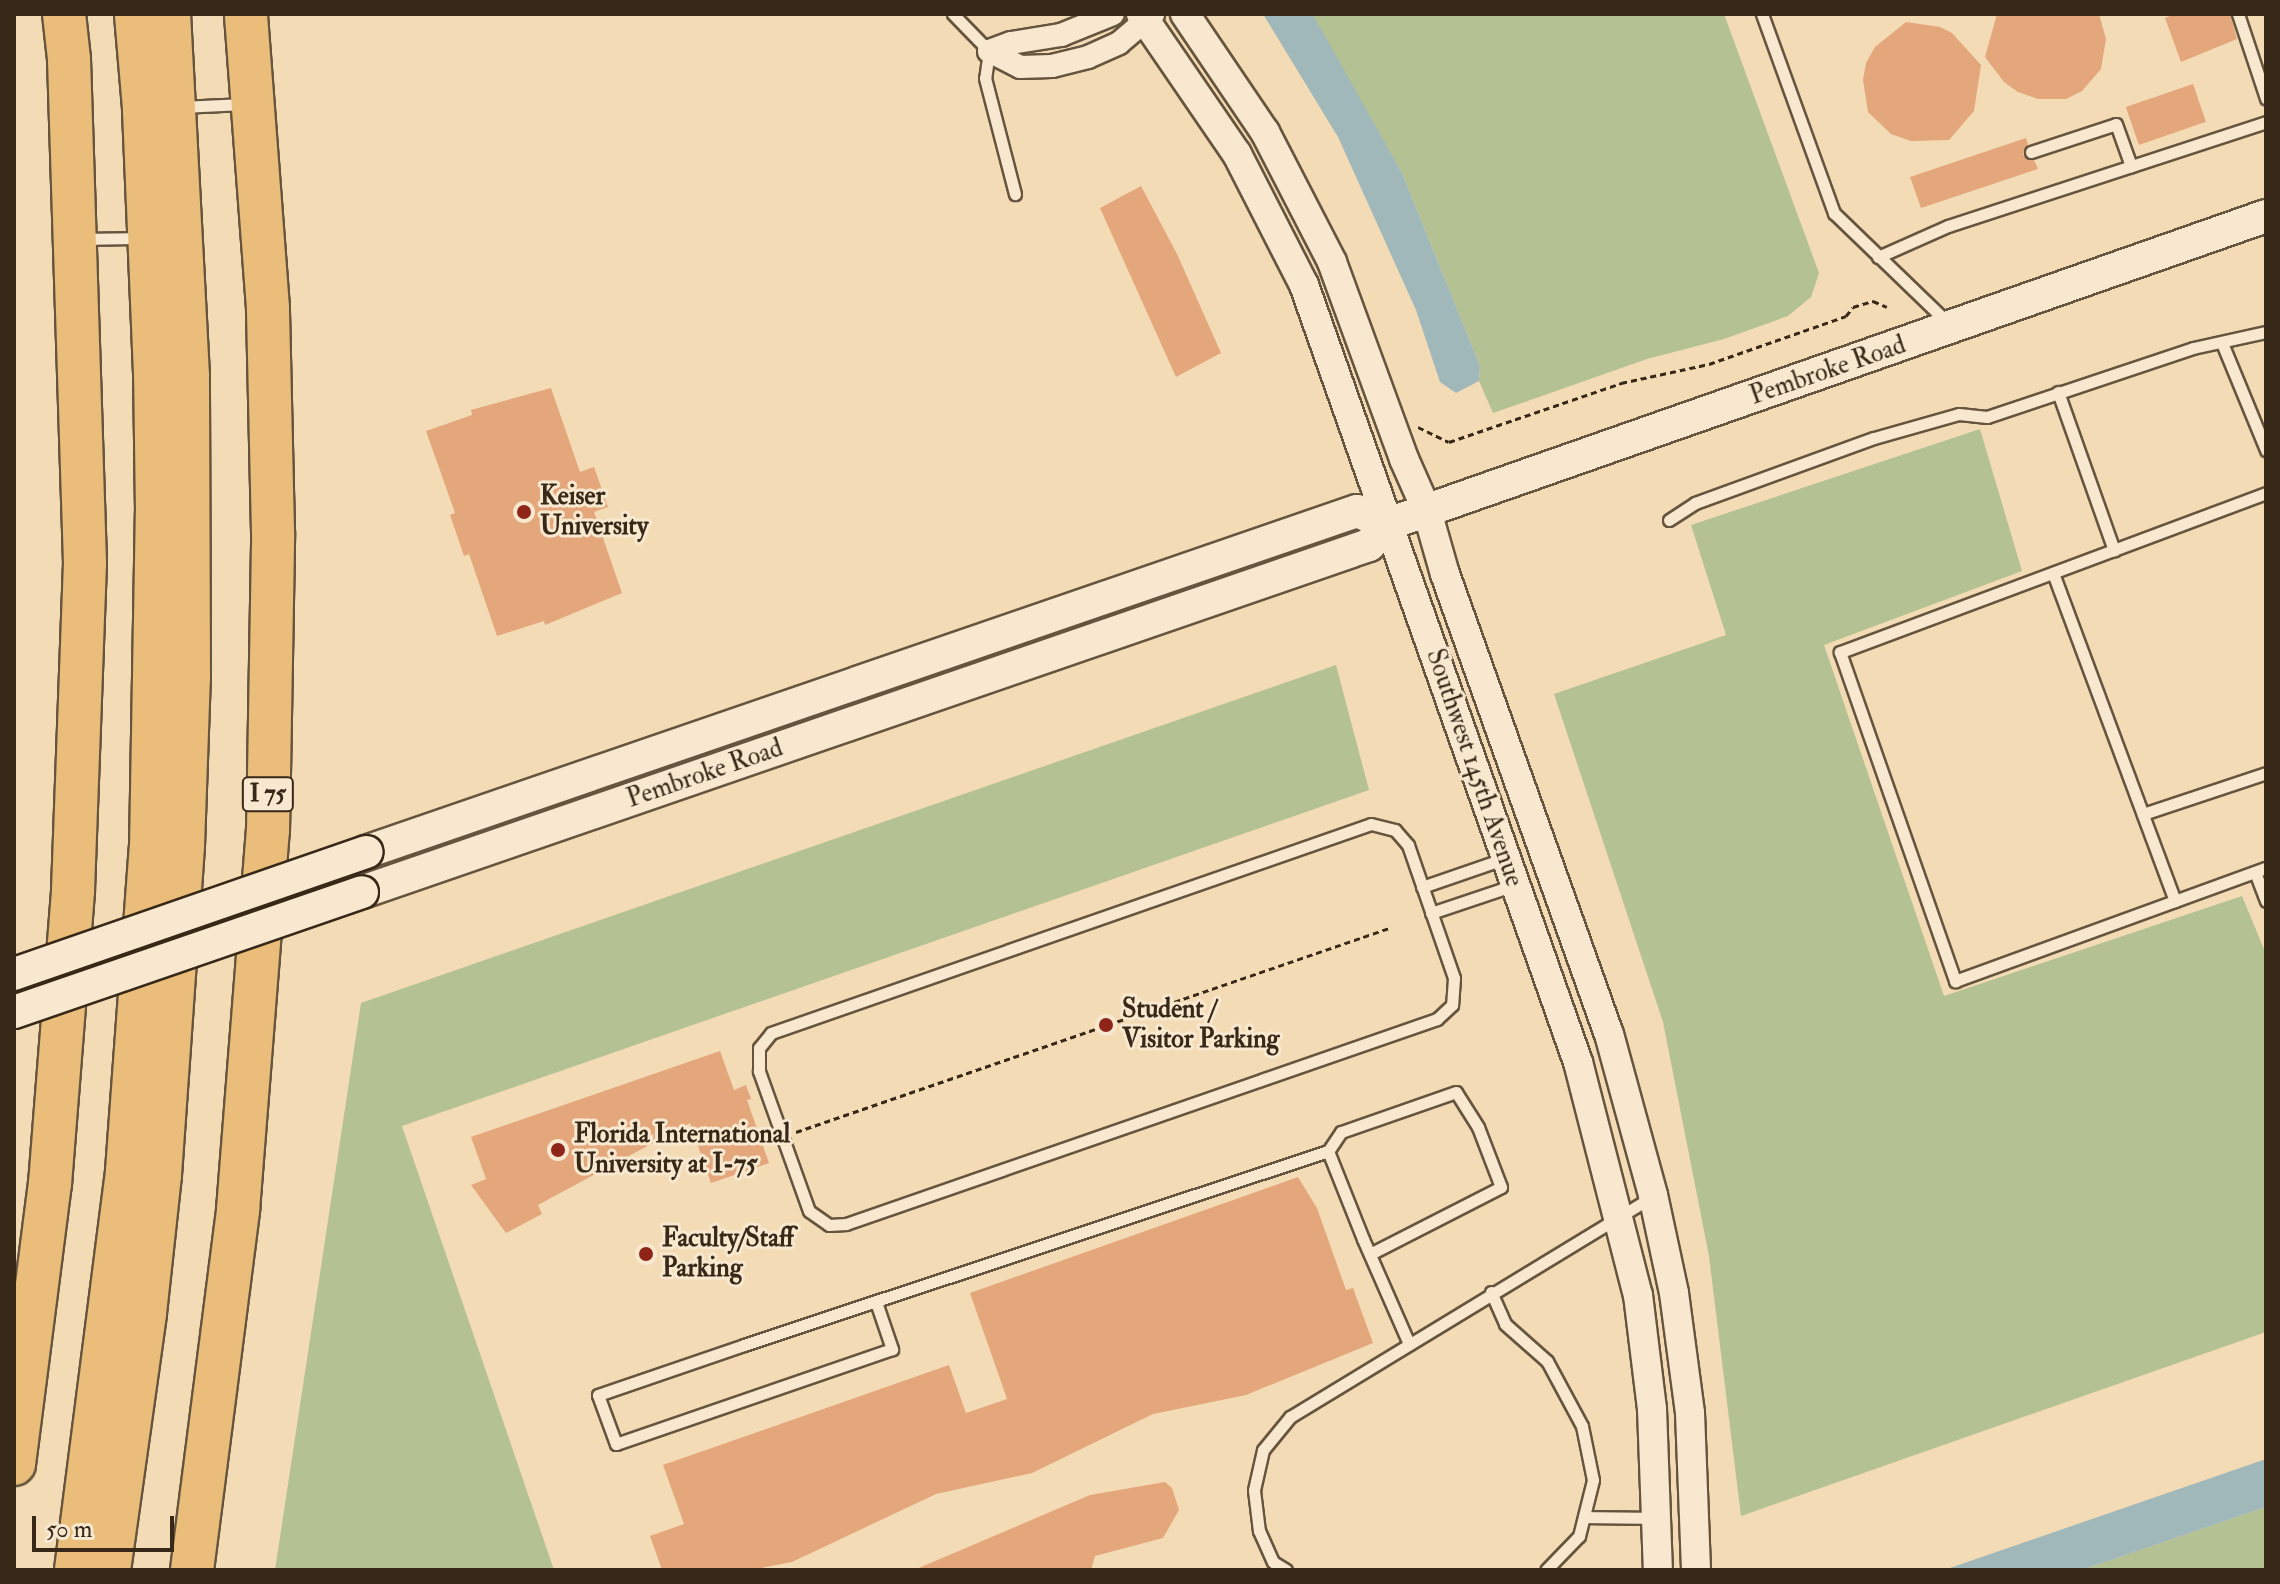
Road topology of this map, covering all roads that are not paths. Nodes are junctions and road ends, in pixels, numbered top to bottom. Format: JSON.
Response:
{"nodes":[{"id":1,"x":64,"y":14,"type":"edge"},
{"id":2,"x":136,"y":14,"type":"edge"},
{"id":3,"x":169,"y":14,"type":"edge"},
{"id":4,"x":246,"y":14,"type":"edge"},
{"id":5,"x":953,"y":14,"type":"edge"},
{"id":6,"x":1113,"y":14,"type":"edge"},
{"id":7,"x":1185,"y":14,"type":"edge"},
{"id":8,"x":1762,"y":14,"type":"edge"},
{"id":9,"x":2238,"y":14,"type":"edge"},
{"id":10,"x":1147,"y":16,"type":"edge"},
{"id":11,"x":989,"y":51,"type":"junction"},
{"id":12,"x":2266,"y":98,"type":"edge"},
{"id":13,"x":253,"y":104,"type":"junction"},
{"id":14,"x":176,"y":107,"type":"junction"},
{"id":15,"x":2266,"y":122,"type":"edge"},
{"id":16,"x":2031,"y":152,"type":"dead end"},
{"id":17,"x":2131,"y":166,"type":"junction"},
{"id":18,"x":1015,"y":194,"type":"dead end"},
{"id":19,"x":2266,"y":216,"type":"edge"},
{"id":20,"x":150,"y":238,"type":"junction"},
{"id":21,"x":75,"y":239,"type":"junction"},
{"id":22,"x":1878,"y":257,"type":"junction"},
{"id":23,"x":1954,"y":327,"type":"junction"},
{"id":24,"x":2266,"y":332,"type":"edge"},
{"id":25,"x":2222,"y":343,"type":"junction"},
{"id":26,"x":2058,"y":392,"type":"junction"},
{"id":27,"x":2263,"y":430,"type":"edge"},
{"id":28,"x":2266,"y":450,"type":"edge"},
{"id":29,"x":2266,"y":493,"type":"edge"},
{"id":30,"x":1427,"y":511,"type":"junction"},
{"id":31,"x":1669,"y":520,"type":"dead end"},
{"id":32,"x":1388,"y":524,"type":"junction"},
{"id":33,"x":2114,"y":550,"type":"junction"},
{"id":34,"x":2053,"y":573,"type":"junction"},
{"id":35,"x":2266,"y":773,"type":"edge"},
{"id":36,"x":2143,"y":814,"type":"junction"},
{"id":37,"x":2261,"y":870,"type":"edge"},
{"id":38,"x":1511,"y":871,"type":"junction"},
{"id":39,"x":1422,"y":887,"type":"junction"},
{"id":40,"x":2175,"y":901,"type":"junction"},
{"id":41,"x":2266,"y":901,"type":"edge"},
{"id":42,"x":1431,"y":913,"type":"junction"},
{"id":43,"x":14,"y":974,"type":"edge"},
{"id":44,"x":14,"y":1012,"type":"edge"},
{"id":45,"x":1328,"y":1151,"type":"junction"},
{"id":46,"x":1653,"y":1195,"type":"junction"},
{"id":47,"x":1619,"y":1214,"type":"junction"},
{"id":48,"x":1370,"y":1254,"type":"junction"},
{"id":49,"x":1491,"y":1292,"type":"junction"},
{"id":50,"x":876,"y":1302,"type":"junction"},
{"id":51,"x":1409,"y":1344,"type":"junction"},
{"id":52,"x":14,"y":1464,"type":"edge"},
{"id":53,"x":1584,"y":1517,"type":"junction"},
{"id":54,"x":1656,"y":1518,"type":"junction"},
{"id":55,"x":76,"y":1570,"type":"edge"},
{"id":56,"x":109,"y":1570,"type":"edge"},
{"id":57,"x":192,"y":1570,"type":"edge"},
{"id":58,"x":1286,"y":1570,"type":"edge"},
{"id":59,"x":1546,"y":1570,"type":"edge"},
{"id":60,"x":1658,"y":1570,"type":"edge"},
{"id":61,"x":1696,"y":1570,"type":"edge"}],
"edges":[{"from":1,"to":21,"type":"highway"},
{"from":2,"to":20,"type":"highway"},
{"from":3,"to":14,"type":"highway"},
{"from":4,"to":13,"type":"highway","number":"I 75"},
{"from":5,"to":11,"type":"lane"},
{"from":6,"to":11,"type":"street"},
{"from":7,"to":30,"type":"street","name":"Southwest 145th Avenue"},
{"from":8,"to":22,"type":"lane"},
{"from":9,"to":12,"type":"lane"},
{"from":10,"to":11,"type":"street"},
{"from":10,"to":32,"type":"street","name":"Southwest 145th Avenue"},
{"from":11,"to":18,"type":"lane"},
{"from":13,"to":14,"type":"lane"},
{"from":13,"to":57,"type":"highway","number":"I 75"},
{"from":14,"to":56,"type":"highway"},
{"from":15,"to":17,"type":"lane"},
{"from":16,"to":17,"type":"lane"},
{"from":17,"to":22,"type":"lane"},
{"from":19,"to":23,"type":"main road","name":"Pembroke Road"},
{"from":20,"to":21,"type":"lane"},
{"from":20,"to":55,"type":"highway"},
{"from":21,"to":52,"type":"highway"},
{"from":22,"to":23,"type":"lane"},
{"from":23,"to":30,"type":"main road","name":"Pembroke Road"},
{"from":24,"to":25,"type":"lane"},
{"from":25,"to":26,"type":"lane"},
{"from":25,"to":27,"type":"lane"},
{"from":26,"to":31,"type":"lane"},
{"from":26,"to":33,"type":"lane"},
{"from":27,"to":28,"type":"lane"},
{"from":29,"to":33,"type":"lane"},
{"from":30,"to":32,"type":"main road","name":"Pembroke Road"},
{"from":30,"to":46,"type":"street","name":"Southwest 145th Avenue"},
{"from":32,"to":38,"type":"street","name":"Southwest 145th Avenue"},
{"from":32,"to":43,"type":"main road","name":"Pembroke Road","bridge":true},
{"from":32,"to":44,"type":"main road","name":"Pembroke Road","bridge":true},
{"from":33,"to":34,"type":"lane"},
{"from":34,"to":36,"type":"lane"},
{"from":34,"to":40,"type":"lane"},
{"from":35,"to":36,"type":"lane"},
{"from":36,"to":40,"type":"lane"},
{"from":37,"to":40,"type":"lane"},
{"from":37,"to":41,"type":"lane"},
{"from":38,"to":39,"type":"lane"},
{"from":38,"to":42,"type":"lane"},
{"from":38,"to":47,"type":"street","name":"Southwest 145th Avenue"},
{"from":39,"to":42,"type":"lane"},
{"from":39,"to":42,"type":"lane"},
{"from":45,"to":48,"type":"lane"},
{"from":45,"to":48,"type":"lane"},
{"from":45,"to":50,"type":"lane"},
{"from":46,"to":47,"type":"lane"},
{"from":46,"to":61,"type":"street","name":"Southwest 145th Avenue"},
{"from":47,"to":49,"type":"lane"},
{"from":47,"to":54,"type":"street","name":"Southwest 145th Avenue"},
{"from":48,"to":51,"type":"lane"},
{"from":49,"to":51,"type":"lane"},
{"from":49,"to":53,"type":"lane"},
{"from":50,"to":50,"type":"lane"},
{"from":51,"to":58,"type":"lane"},
{"from":53,"to":54,"type":"lane"},
{"from":53,"to":59,"type":"lane"},
{"from":54,"to":60,"type":"street","name":"Southwest 145th Avenue"}]}
